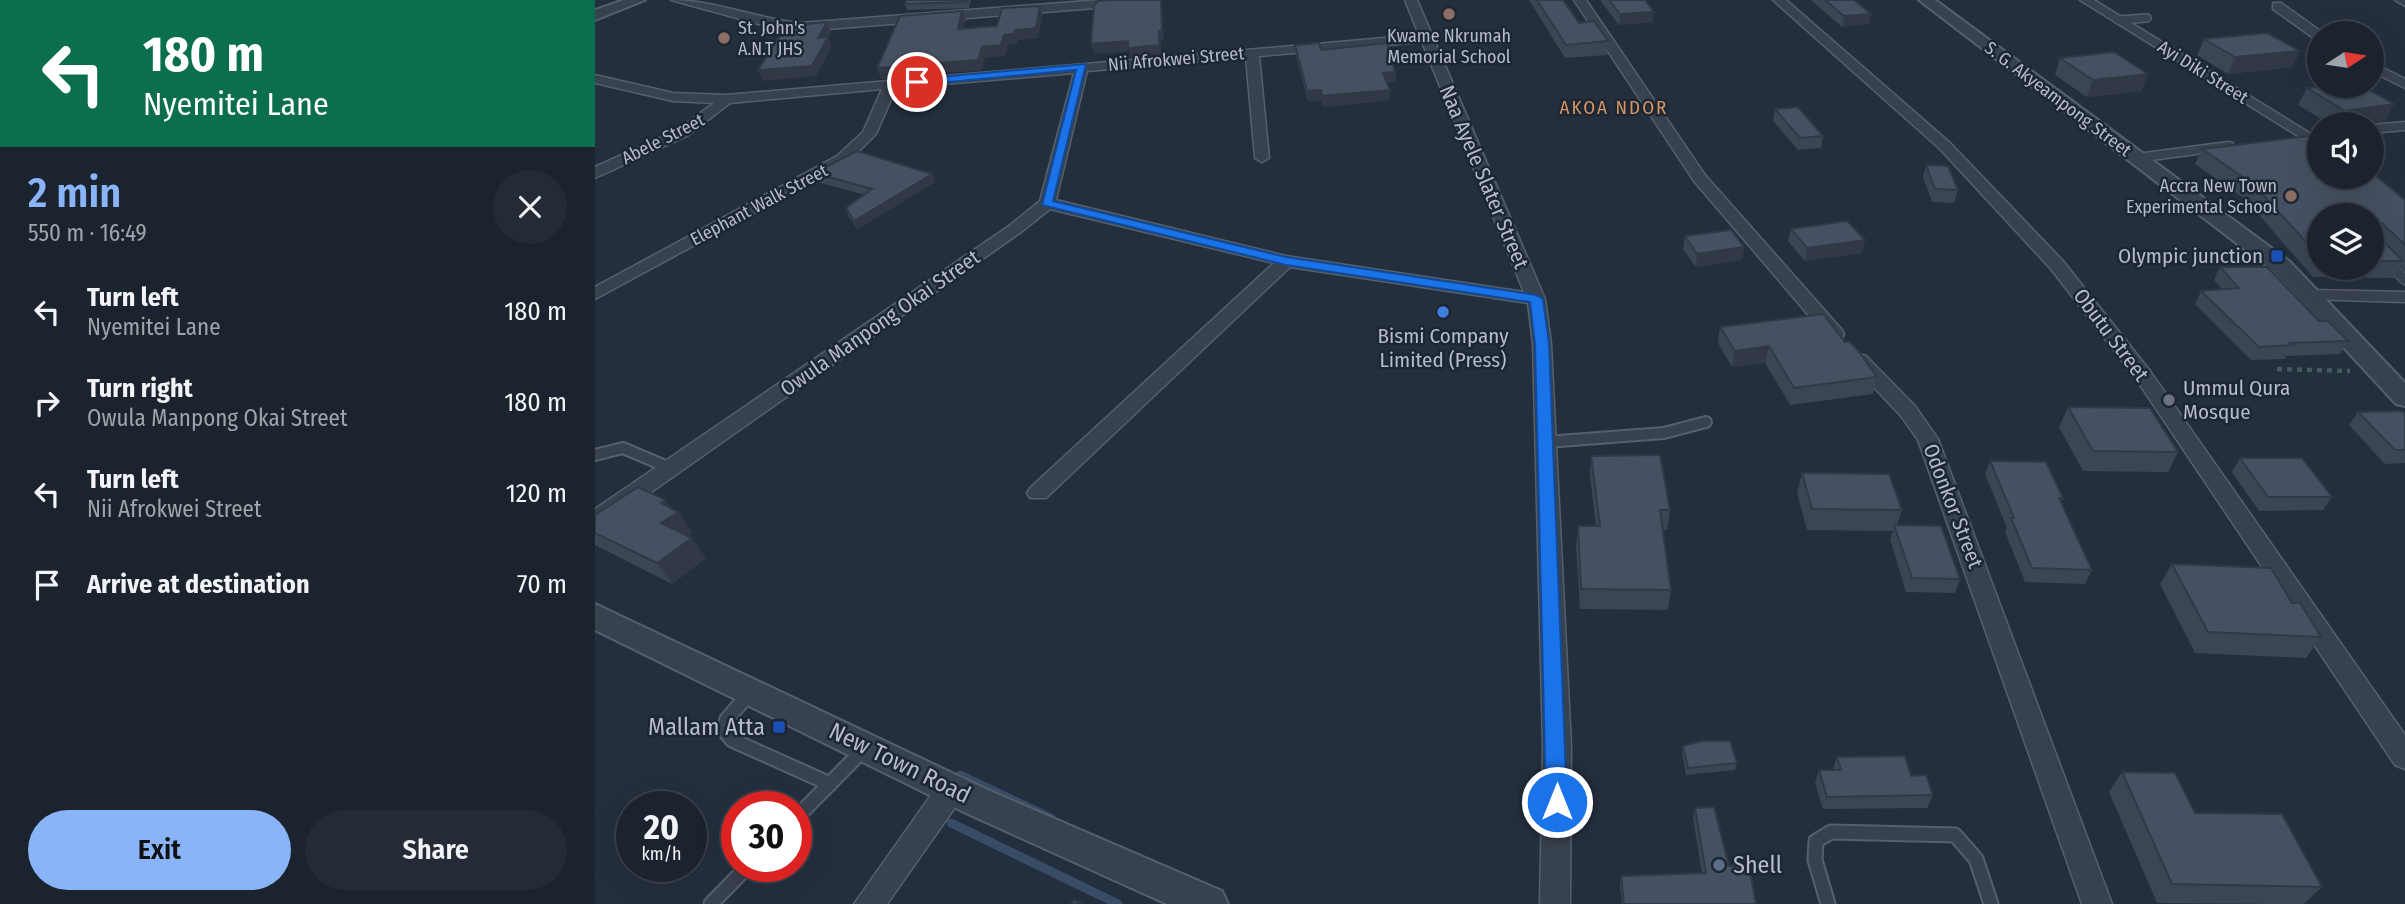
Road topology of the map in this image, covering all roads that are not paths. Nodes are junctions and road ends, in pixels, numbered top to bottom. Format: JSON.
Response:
{"nodes":[{"id":1,"x":638,"y":0,"type":"edge"},
{"id":2,"x":677,"y":0,"type":"edge"},
{"id":3,"x":921,"y":0,"type":"edge"},
{"id":4,"x":1146,"y":0,"type":"edge"},
{"id":5,"x":1411,"y":0,"type":"edge"},
{"id":6,"x":1580,"y":0,"type":"edge"},
{"id":7,"x":1779,"y":0,"type":"edge"},
{"id":8,"x":1926,"y":0,"type":"edge"},
{"id":9,"x":2086,"y":0,"type":"edge"},
{"id":10,"x":2277,"y":6,"type":"dead end"},
{"id":11,"x":595,"y":15,"type":"edge"},
{"id":12,"x":916,"y":18,"type":"junction"},
{"id":13,"x":2147,"y":18,"type":"dead end"},
{"id":14,"x":2118,"y":20,"type":"junction"},
{"id":15,"x":2307,"y":27,"type":"edge"},
{"id":16,"x":1425,"y":38,"type":"junction"},
{"id":17,"x":1252,"y":52,"type":"junction"},
{"id":18,"x":1082,"y":66,"type":"junction"},
{"id":19,"x":2384,"y":73,"type":"edge"},
{"id":20,"x":598,"y":82,"type":"edge"},
{"id":21,"x":2405,"y":84,"type":"edge"},
{"id":22,"x":890,"y":85,"type":"junction"},
{"id":23,"x":726,"y":99,"type":"junction"},
{"id":24,"x":2405,"y":126,"type":"edge"},
{"id":25,"x":2384,"y":128,"type":"edge"},
{"id":26,"x":2307,"y":134,"type":"edge"},
{"id":27,"x":2307,"y":139,"type":"edge"},
{"id":28,"x":2281,"y":140,"type":"edge"},
{"id":29,"x":2242,"y":145,"type":"edge"},
{"id":30,"x":1262,"y":158,"type":"dead end"},
{"id":31,"x":2137,"y":158,"type":"junction"},
{"id":32,"x":595,"y":173,"type":"edge"},
{"id":33,"x":1047,"y":203,"type":"junction"},
{"id":34,"x":2384,"y":259,"type":"edge"},
{"id":35,"x":1286,"y":261,"type":"junction"},
{"id":36,"x":2405,"y":280,"type":"edge"},
{"id":37,"x":595,"y":294,"type":"edge"},
{"id":38,"x":2311,"y":295,"type":"junction"},
{"id":39,"x":2405,"y":297,"type":"edge"},
{"id":40,"x":1536,"y":299,"type":"junction"},
{"id":41,"x":2405,"y":397,"type":"edge"},
{"id":42,"x":1706,"y":422,"type":"dead end"},
{"id":43,"x":1546,"y":442,"type":"junction"},
{"id":44,"x":595,"y":455,"type":"edge"},
{"id":45,"x":670,"y":468,"type":"junction"},
{"id":46,"x":1038,"y":493,"type":"dead end"},
{"id":47,"x":595,"y":520,"type":"edge"},
{"id":48,"x":599,"y":624,"type":"edge"},
{"id":49,"x":751,"y":692,"type":"junction"},
{"id":50,"x":867,"y":746,"type":"junction"},
{"id":51,"x":2405,"y":757,"type":"edge"},
{"id":52,"x":830,"y":784,"type":"junction"},
{"id":53,"x":953,"y":788,"type":"junction"},
{"id":54,"x":812,"y":802,"type":"edge"},
{"id":55,"x":732,"y":882,"type":"edge"},
{"id":56,"x":711,"y":904,"type":"edge"},
{"id":57,"x":869,"y":904,"type":"edge"},
{"id":58,"x":1209,"y":904,"type":"edge"},
{"id":59,"x":1555,"y":904,"type":"edge"},
{"id":60,"x":1828,"y":904,"type":"edge"},
{"id":61,"x":1991,"y":904,"type":"edge"},
{"id":62,"x":2097,"y":904,"type":"edge"}],
"edges":[{"from":1,"to":11,"type":"street"},
{"from":2,"to":12,"type":"street"},
{"from":3,"to":12,"type":"street"},
{"from":4,"to":12,"type":"street"},
{"from":5,"to":16,"type":"street","name":"Naa Ayele Slater Street"},
{"from":6,"to":62,"type":"street","name":"Odonkor Street"},
{"from":7,"to":51,"type":"street","name":"Obutu Street"},
{"from":8,"to":31,"type":"street","name":"S. G. Akyeampong Street"},
{"from":9,"to":14,"type":"street","name":"Ayi Diki Street"},
{"from":10,"to":15,"type":"street"},
{"from":13,"to":14,"type":"lane"},
{"from":14,"to":26,"type":"street","name":"Ayi Diki Street"},
{"from":16,"to":17,"type":"street","name":"Nii Afrokwei Street"},
{"from":16,"to":40,"type":"street","name":"Naa Ayele Slater Street"},
{"from":17,"to":18,"type":"street","name":"Nii Afrokwei Street"},
{"from":17,"to":30,"type":"street"},
{"from":18,"to":22,"type":"street","name":"Nii Afrokwei Street"},
{"from":18,"to":33,"type":"street"},
{"from":19,"to":21,"type":"street"},
{"from":20,"to":23,"type":"street","name":"Nii Afrokwei Street"},
{"from":22,"to":23,"type":"street","name":"Nii Afrokwei Street"},
{"from":22,"to":37,"type":"street","name":"Elephant Walk Street"},
{"from":23,"to":32,"type":"street","name":"Abele Street"},
{"from":24,"to":25,"type":"street"},
{"from":27,"to":28,"type":"street"},
{"from":29,"to":31,"type":"street"},
{"from":31,"to":38,"type":"street","name":"S. G. Akyeampong Street"},
{"from":33,"to":35,"type":"street"},
{"from":33,"to":45,"type":"street","name":"Owula Manpong Okai Street"},
{"from":34,"to":36,"type":"lane"},
{"from":35,"to":40,"type":"street"},
{"from":35,"to":46,"type":"street"},
{"from":38,"to":39,"type":"street"},
{"from":38,"to":41,"type":"street","name":"S. G. Akyeampong Street"},
{"from":40,"to":43,"type":"street","name":"Naa Ayele Slater Street"},
{"from":42,"to":43,"type":"lane"},
{"from":43,"to":59,"type":"street","name":"Naa Ayele Slater Street"},
{"from":44,"to":45,"type":"lane"},
{"from":45,"to":47,"type":"street","name":"Owula Manpong Okai Street"},
{"from":48,"to":49,"type":"street","name":"New Town Road"},
{"from":49,"to":50,"type":"street","name":"New Town Road"},
{"from":49,"to":52,"type":"lane"},
{"from":50,"to":52,"type":"lane"},
{"from":50,"to":53,"type":"street","name":"New Town Road"},
{"from":52,"to":54,"type":"lane"},
{"from":53,"to":57,"type":"street"},
{"from":53,"to":58,"type":"street","name":"New Town Road"},
{"from":55,"to":56,"type":"lane"},
{"from":60,"to":61,"type":"lane"}]}
